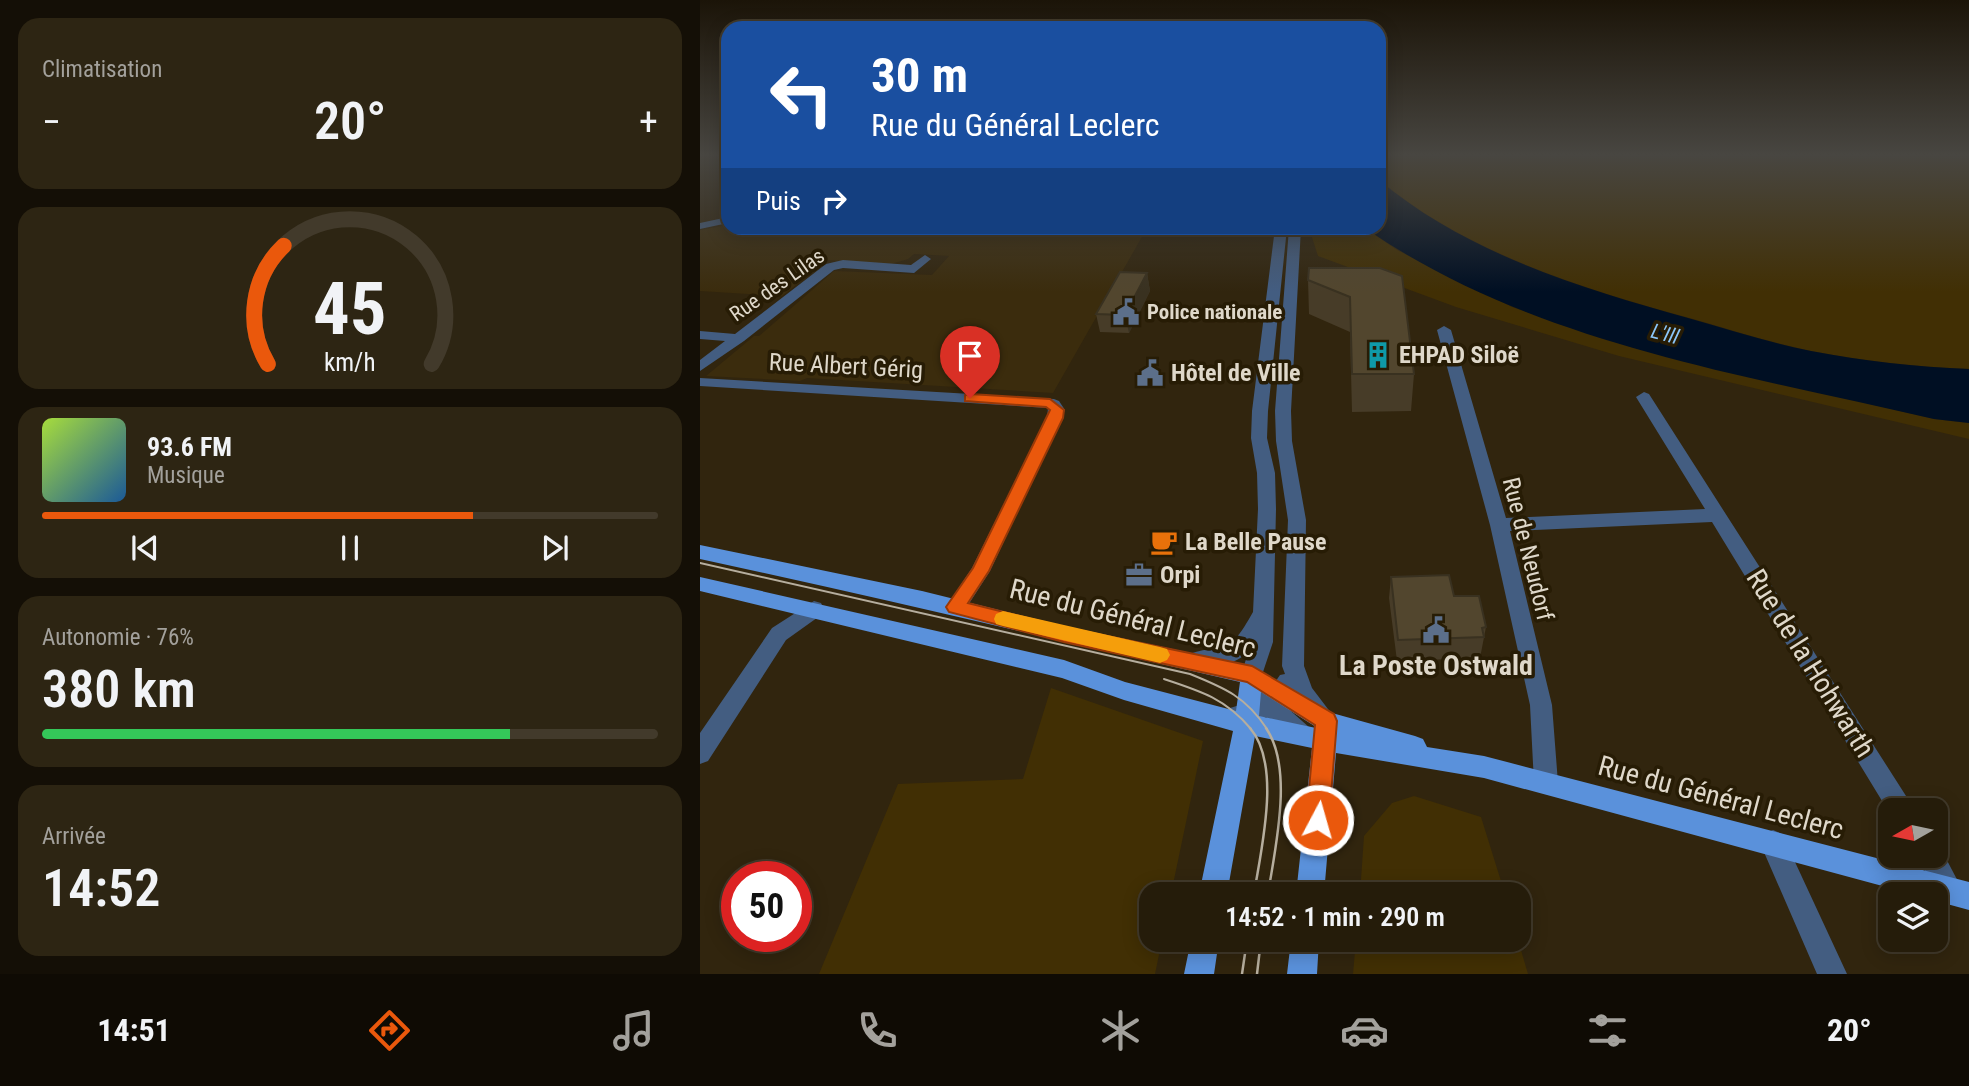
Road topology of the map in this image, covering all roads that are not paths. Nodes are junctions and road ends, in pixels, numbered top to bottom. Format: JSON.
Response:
{"nodes":[{"id":1,"x":721,"y":222,"type":"edge"},
{"id":2,"x":700,"y":226,"type":"edge"},
{"id":3,"x":1280,"y":235,"type":"edge"},
{"id":4,"x":1295,"y":235,"type":"edge"},
{"id":5,"x":925,"y":259,"type":"dead end"},
{"id":6,"x":1270,"y":302,"type":"junction"},
{"id":7,"x":1291,"y":304,"type":"junction"},
{"id":8,"x":1444,"y":330,"type":"dead end"},
{"id":9,"x":700,"y":335,"type":"edge"},
{"id":10,"x":738,"y":338,"type":"junction"},
{"id":11,"x":700,"y":367,"type":"edge"},
{"id":12,"x":700,"y":382,"type":"edge"},
{"id":13,"x":1644,"y":397,"type":"dead end"},
{"id":14,"x":1260,"y":411,"type":"junction"},
{"id":15,"x":1283,"y":411,"type":"junction"},
{"id":16,"x":1719,"y":515,"type":"junction"},
{"id":17,"x":1499,"y":525,"type":"junction"},
{"id":18,"x":700,"y":552,"type":"edge"},
{"id":19,"x":700,"y":584,"type":"edge"},
{"id":20,"x":956,"y":607,"type":"junction"},
{"id":21,"x":814,"y":610,"type":"junction"},
{"id":22,"x":1262,"y":611,"type":"junction"},
{"id":23,"x":1194,"y":662,"type":"junction"},
{"id":24,"x":1293,"y":666,"type":"junction"},
{"id":25,"x":1256,"y":673,"type":"junction"},
{"id":26,"x":1261,"y":709,"type":"junction"},
{"id":27,"x":1210,"y":714,"type":"junction"},
{"id":28,"x":1319,"y":733,"type":"junction"},
{"id":29,"x":1375,"y":750,"type":"junction"},
{"id":30,"x":700,"y":753,"type":"edge"},
{"id":31,"x":1457,"y":761,"type":"junction"},
{"id":32,"x":1237,"y":762,"type":"junction"},
{"id":33,"x":1546,"y":783,"type":"junction"},
{"id":34,"x":1321,"y":790,"type":"junction"},
{"id":35,"x":1895,"y":798,"type":"edge"},
{"id":36,"x":1773,"y":843,"type":"junction"},
{"id":37,"x":1940,"y":868,"type":"edge"},
{"id":38,"x":1215,"y":882,"type":"edge"},
{"id":39,"x":1311,"y":882,"type":"edge"},
{"id":40,"x":1959,"y":894,"type":"edge"},
{"id":41,"x":1203,"y":952,"type":"edge"},
{"id":42,"x":1304,"y":952,"type":"edge"},
{"id":43,"x":1199,"y":974,"type":"edge"},
{"id":44,"x":1302,"y":974,"type":"edge"},
{"id":45,"x":1832,"y":974,"type":"edge"}],
"edges":[{"from":1,"to":2,"type":"street"},
{"from":3,"to":6,"type":"street"},
{"from":4,"to":7,"type":"street"},
{"from":5,"to":10,"type":"street","name":"Rue des Lilas"},
{"from":6,"to":7,"type":"street"},
{"from":6,"to":14,"type":"street"},
{"from":7,"to":15,"type":"street"},
{"from":8,"to":17,"type":"street","name":"Rue de Neudorf"},
{"from":9,"to":10,"type":"street"},
{"from":10,"to":11,"type":"street","name":"Rue des Lilas"},
{"from":12,"to":20,"type":"street","name":"Rue Albert Gérig"},
{"from":13,"to":16,"type":"street","name":"Rue de la Hohwarth"},
{"from":14,"to":15,"type":"street"},
{"from":14,"to":22,"type":"street"},
{"from":15,"to":24,"type":"street"},
{"from":16,"to":17,"type":"street"},
{"from":16,"to":35,"type":"street","name":"Rue de la Hohwarth"},
{"from":17,"to":33,"type":"street","name":"Rue de Neudorf"},
{"from":18,"to":20,"type":"main road","name":"Rue du Général Leclerc"},
{"from":19,"to":21,"type":"main road"},
{"from":20,"to":23,"type":"main road","name":"Rue du Général Leclerc"},
{"from":21,"to":27,"type":"main road"},
{"from":21,"to":30,"type":"street"},
{"from":22,"to":23,"type":"street"},
{"from":22,"to":25,"type":"street"},
{"from":23,"to":25,"type":"main road","name":"Rue du Général Leclerc"},
{"from":24,"to":26,"type":"street"},
{"from":24,"to":28,"type":"street"},
{"from":25,"to":26,"type":"main road"},
{"from":25,"to":26,"type":"main road","name":"Rue du Général Leclerc"},
{"from":26,"to":27,"type":"street"},
{"from":26,"to":28,"type":"street"},
{"from":26,"to":32,"type":"main road"},
{"from":27,"to":32,"type":"main road"},
{"from":28,"to":29,"type":"main road","name":"Rue du Général Leclerc"},
{"from":28,"to":31,"type":"main road","name":"Rue du Général Leclerc"},
{"from":28,"to":34,"type":"main road"},
{"from":29,"to":31,"type":"main road","name":"Rue du Général Leclerc"},
{"from":29,"to":34,"type":"main road"},
{"from":31,"to":33,"type":"main road","name":"Rue du Général Leclerc"},
{"from":32,"to":38,"type":"main road"},
{"from":33,"to":36,"type":"main road","name":"Rue du Général Leclerc"},
{"from":34,"to":39,"type":"main road"},
{"from":36,"to":40,"type":"main road","name":"Rue du Général Leclerc"},
{"from":36,"to":45,"type":"street"},
{"from":37,"to":40,"type":"street"},
{"from":41,"to":43,"type":"main road"},
{"from":42,"to":44,"type":"main road"}]}
